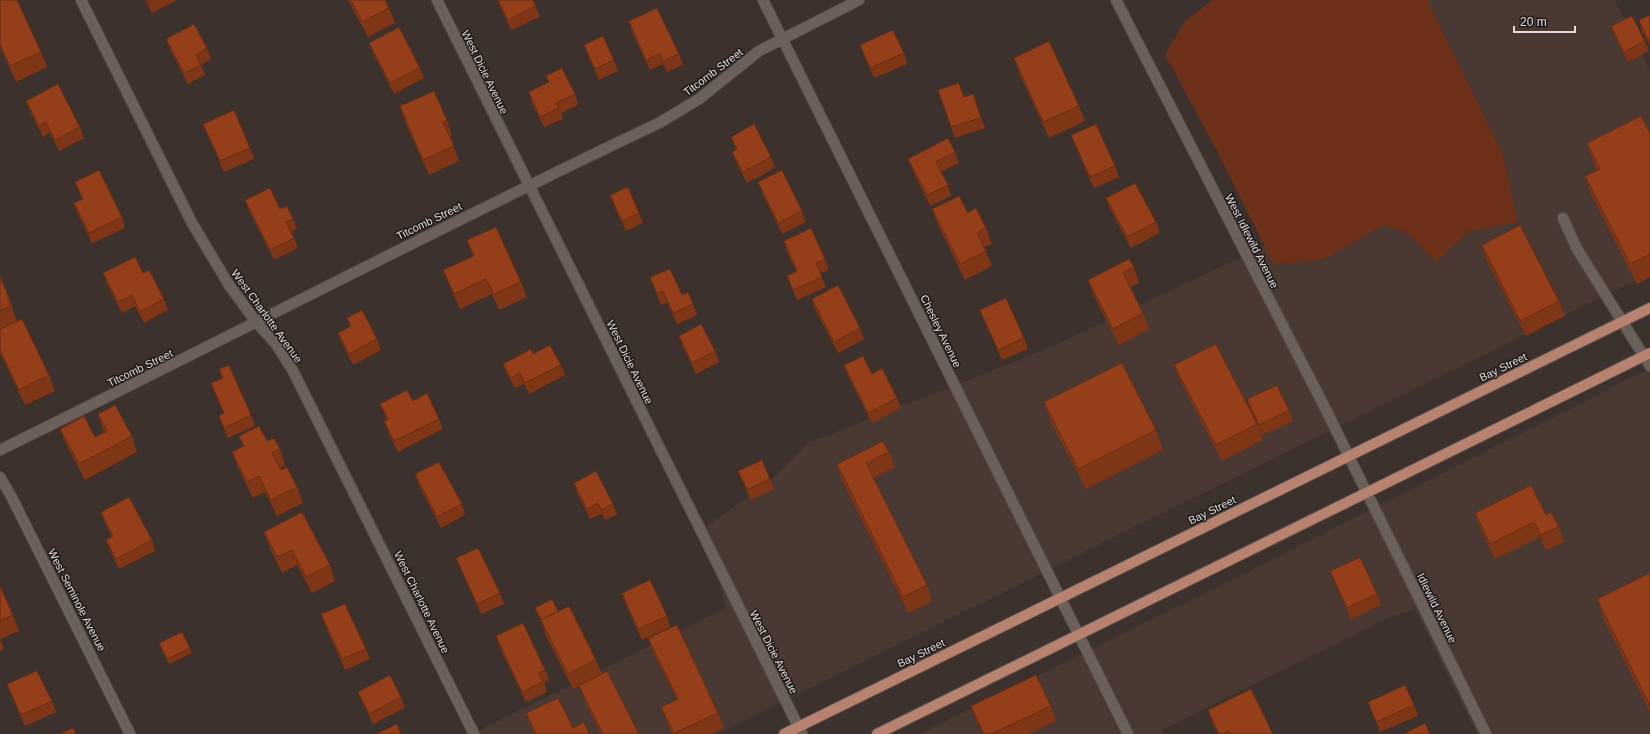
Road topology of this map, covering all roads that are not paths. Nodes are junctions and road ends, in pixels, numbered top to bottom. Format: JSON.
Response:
{"nodes":[{"id":1,"x":81,"y":0,"type":"edge"},
{"id":2,"x":437,"y":0,"type":"edge"},
{"id":3,"x":763,"y":0,"type":"edge"},
{"id":4,"x":859,"y":0,"type":"edge"},
{"id":5,"x":1116,"y":0,"type":"edge"},
{"id":6,"x":782,"y":38,"type":"junction"},
{"id":7,"x":528,"y":186,"type":"junction"},
{"id":8,"x":1564,"y":218,"type":"dead end"},
{"id":9,"x":1650,"y":308,"type":"edge"},
{"id":10,"x":1623,"y":321,"type":"junction"},
{"id":11,"x":256,"y":322,"type":"junction"},
{"id":12,"x":1648,"y":355,"type":"edge"},
{"id":13,"x":1650,"y":366,"type":"edge"},
{"id":14,"x":0,"y":450,"type":"edge"},
{"id":15,"x":1349,"y":456,"type":"junction"},
{"id":16,"x":0,"y":477,"type":"edge"},
{"id":17,"x":1367,"y":493,"type":"junction"},
{"id":18,"x":1061,"y":598,"type":"junction"},
{"id":19,"x":1079,"y":635,"type":"junction"},
{"id":20,"x":800,"y":731,"type":"edge"},
{"id":21,"x":130,"y":734,"type":"edge"},
{"id":22,"x":474,"y":734,"type":"edge"},
{"id":23,"x":784,"y":734,"type":"edge"},
{"id":24,"x":877,"y":734,"type":"edge"},
{"id":25,"x":1128,"y":734,"type":"edge"},
{"id":26,"x":1486,"y":734,"type":"edge"}],
"edges":[{"from":1,"to":11,"type":"street","name":"West Charlotte Avenue"},
{"from":2,"to":7,"type":"street","name":"West Dicie Avenue"},
{"from":3,"to":6,"type":"street","name":"Chesley Avenue"},
{"from":4,"to":6,"type":"street","name":"Titcomb Street"},
{"from":5,"to":15,"type":"street","name":"West Idlewild Avenue"},
{"from":6,"to":7,"type":"street","name":"Titcomb Street"},
{"from":6,"to":18,"type":"street","name":"Chesley Avenue"},
{"from":7,"to":11,"type":"street","name":"Titcomb Street"},
{"from":7,"to":20,"type":"street","name":"West Dicie Avenue"},
{"from":8,"to":10,"type":"street"},
{"from":9,"to":10,"type":"main road","name":"Bay Street"},
{"from":10,"to":12,"type":"street"},
{"from":10,"to":15,"type":"main road","name":"Bay Street"},
{"from":11,"to":14,"type":"street","name":"Titcomb Street"},
{"from":11,"to":22,"type":"street","name":"West Charlotte Avenue"},
{"from":12,"to":13,"type":"street"},
{"from":12,"to":17,"type":"main road"},
{"from":15,"to":17,"type":"street","name":"West Idlewild Avenue"},
{"from":15,"to":18,"type":"main road","name":"Bay Street"},
{"from":16,"to":21,"type":"street","name":"West Seminole Avenue"},
{"from":17,"to":19,"type":"main road"},
{"from":17,"to":26,"type":"street","name":"Idlewild Avenue"},
{"from":18,"to":19,"type":"street","name":"Chesley Avenue"},
{"from":18,"to":20,"type":"main road","name":"Bay Street"},
{"from":19,"to":24,"type":"main road"},
{"from":19,"to":25,"type":"street","name":"Chesley Avenue"},
{"from":20,"to":23,"type":"main road","name":"Bay Street"}]}
